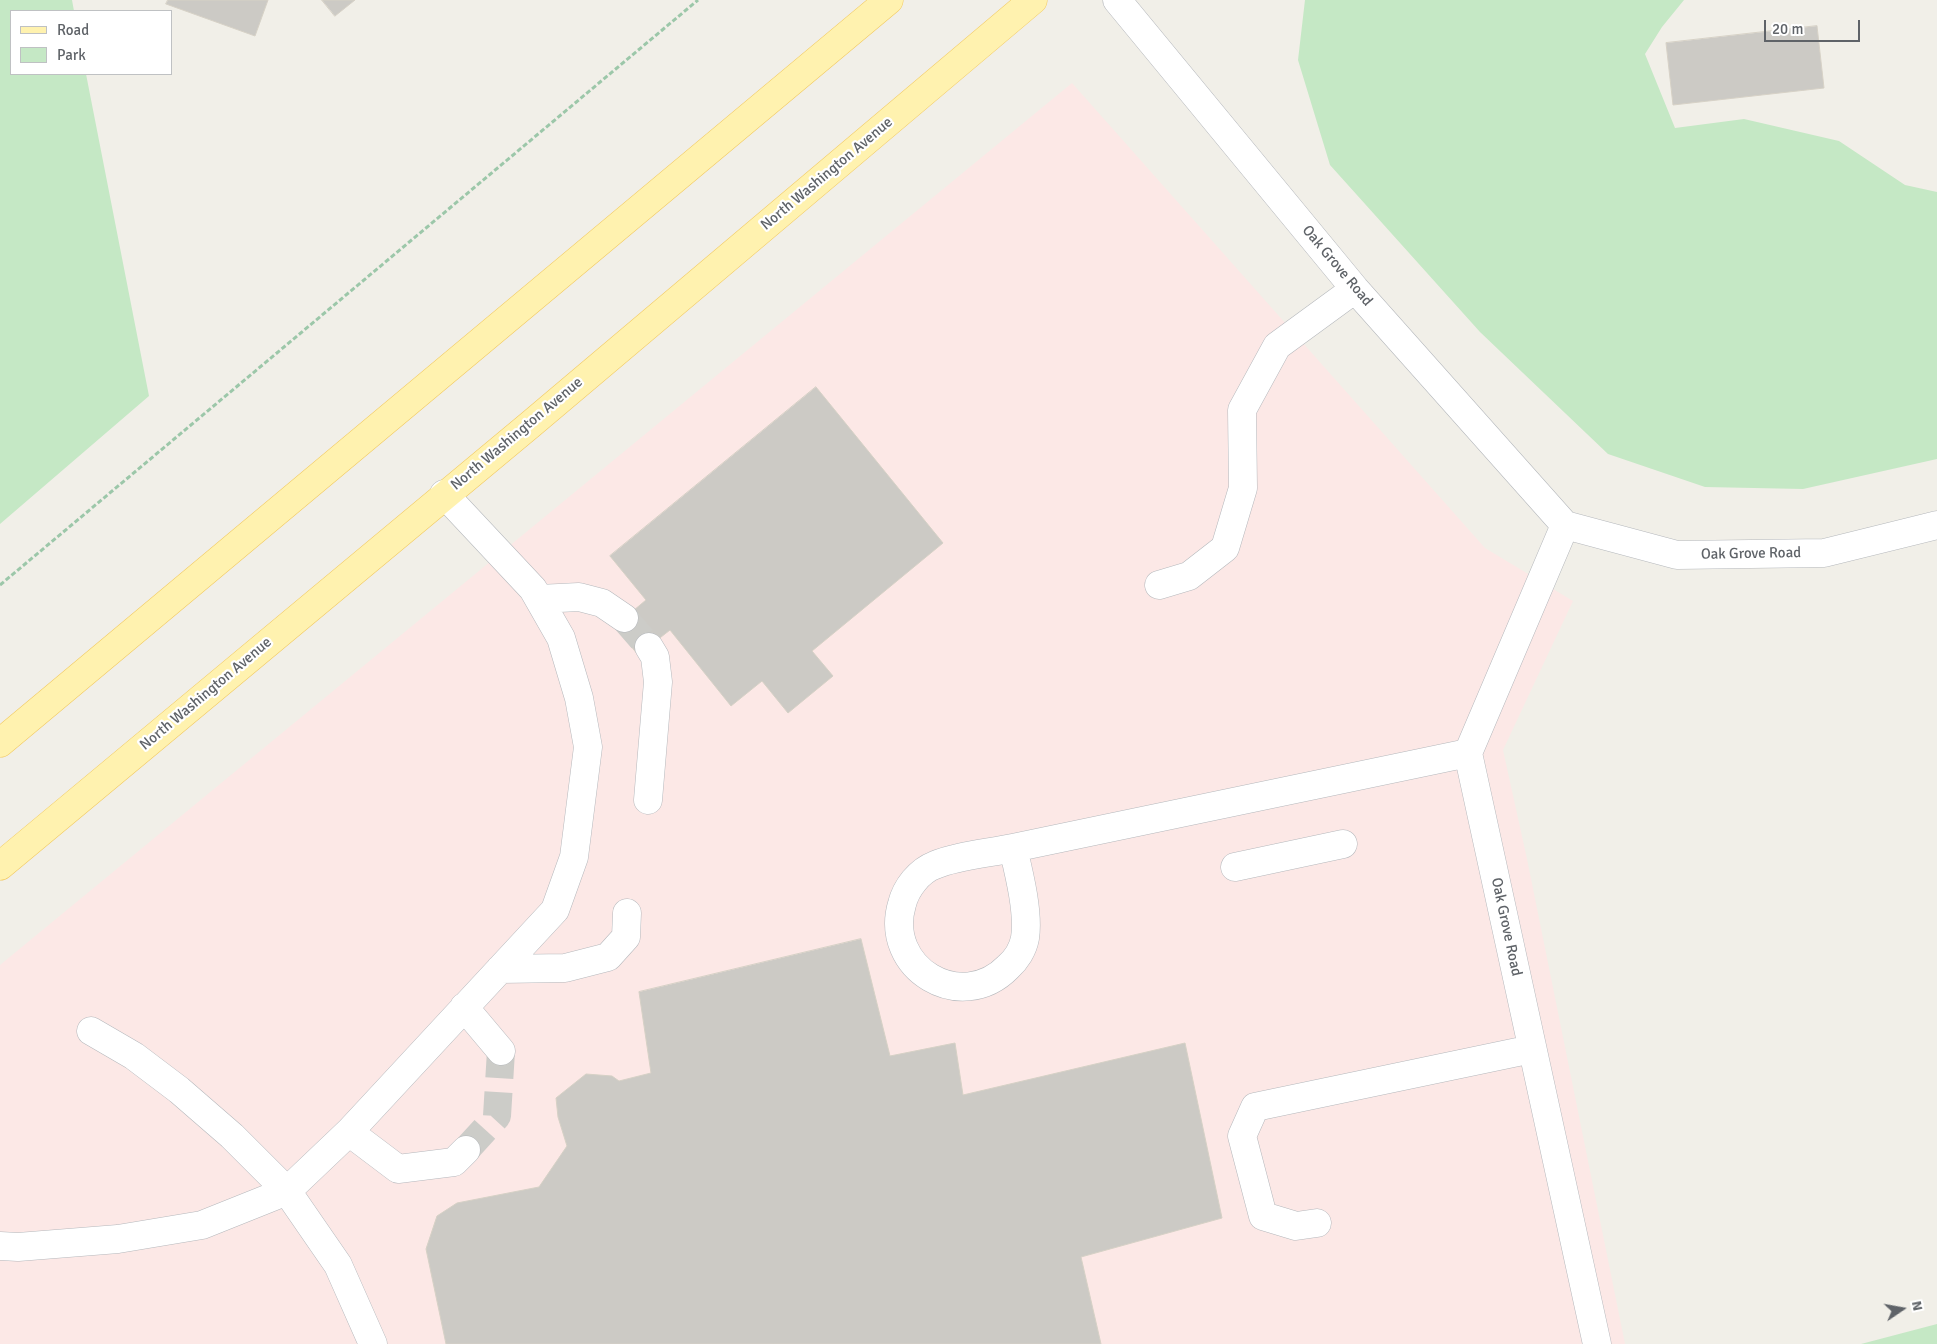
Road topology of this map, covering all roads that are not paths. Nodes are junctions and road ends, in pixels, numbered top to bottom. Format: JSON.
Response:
{"nodes":[{"id":1,"x":889,"y":0,"type":"edge"},
{"id":2,"x":1033,"y":0,"type":"edge"},
{"id":3,"x":1117,"y":0,"type":"edge"},
{"id":4,"x":1355,"y":289,"type":"junction"},
{"id":5,"x":444,"y":494,"type":"junction"},
{"id":6,"x":1565,"y":525,"type":"junction"},
{"id":7,"x":1937,"y":525,"type":"edge"},
{"id":8,"x":1159,"y":585,"type":"dead end"},
{"id":9,"x":539,"y":599,"type":"junction"},
{"id":10,"x":624,"y":618,"type":"tunnel mouth"},
{"id":11,"x":649,"y":647,"type":"tunnel mouth"},
{"id":12,"x":0,"y":743,"type":"edge"},
{"id":13,"x":1468,"y":753,"type":"junction"},
{"id":14,"x":648,"y":800,"type":"dead end"},
{"id":15,"x":1343,"y":844,"type":"dead end"},
{"id":16,"x":1013,"y":848,"type":"junction"},
{"id":17,"x":0,"y":866,"type":"edge"},
{"id":18,"x":1235,"y":867,"type":"dead end"},
{"id":19,"x":627,"y":913,"type":"dead end"},
{"id":20,"x":500,"y":969,"type":"junction"},
{"id":21,"x":464,"y":1007,"type":"junction"},
{"id":22,"x":92,"y":1031,"type":"dead end"},
{"id":23,"x":1532,"y":1049,"type":"junction"},
{"id":24,"x":501,"y":1051,"type":"tunnel mouth"},
{"id":25,"x":349,"y":1132,"type":"junction"},
{"id":26,"x":466,"y":1150,"type":"tunnel mouth"},
{"id":27,"x":287,"y":1191,"type":"junction"},
{"id":28,"x":1317,"y":1223,"type":"dead end"},
{"id":29,"x":0,"y":1246,"type":"edge"},
{"id":30,"x":373,"y":1344,"type":"edge"},
{"id":31,"x":1597,"y":1344,"type":"edge"}],
"edges":[{"from":1,"to":12,"type":"main road"},
{"from":2,"to":5,"type":"main road","name":"North Washington Avenue"},
{"from":3,"to":4,"type":"street","name":"Oak Grove Road"},
{"from":4,"to":6,"type":"street","name":"Oak Grove Road"},
{"from":4,"to":8,"type":"street"},
{"from":5,"to":9,"type":"street"},
{"from":5,"to":17,"type":"main road","name":"North Washington Avenue"},
{"from":6,"to":7,"type":"street","name":"Oak Grove Road"},
{"from":6,"to":13,"type":"street"},
{"from":9,"to":10,"type":"street"},
{"from":9,"to":20,"type":"street"},
{"from":11,"to":14,"type":"street"},
{"from":13,"to":16,"type":"street"},
{"from":13,"to":23,"type":"street","name":"Oak Grove Road"},
{"from":15,"to":18,"type":"street"},
{"from":16,"to":16,"type":"street"},
{"from":19,"to":20,"type":"street"},
{"from":20,"to":21,"type":"street"},
{"from":21,"to":24,"type":"street"},
{"from":21,"to":25,"type":"street"},
{"from":22,"to":27,"type":"street"},
{"from":23,"to":28,"type":"street"},
{"from":23,"to":31,"type":"street","name":"Oak Grove Road"},
{"from":25,"to":26,"type":"street"},
{"from":25,"to":27,"type":"street"},
{"from":27,"to":29,"type":"street"},
{"from":27,"to":30,"type":"street"}]}
